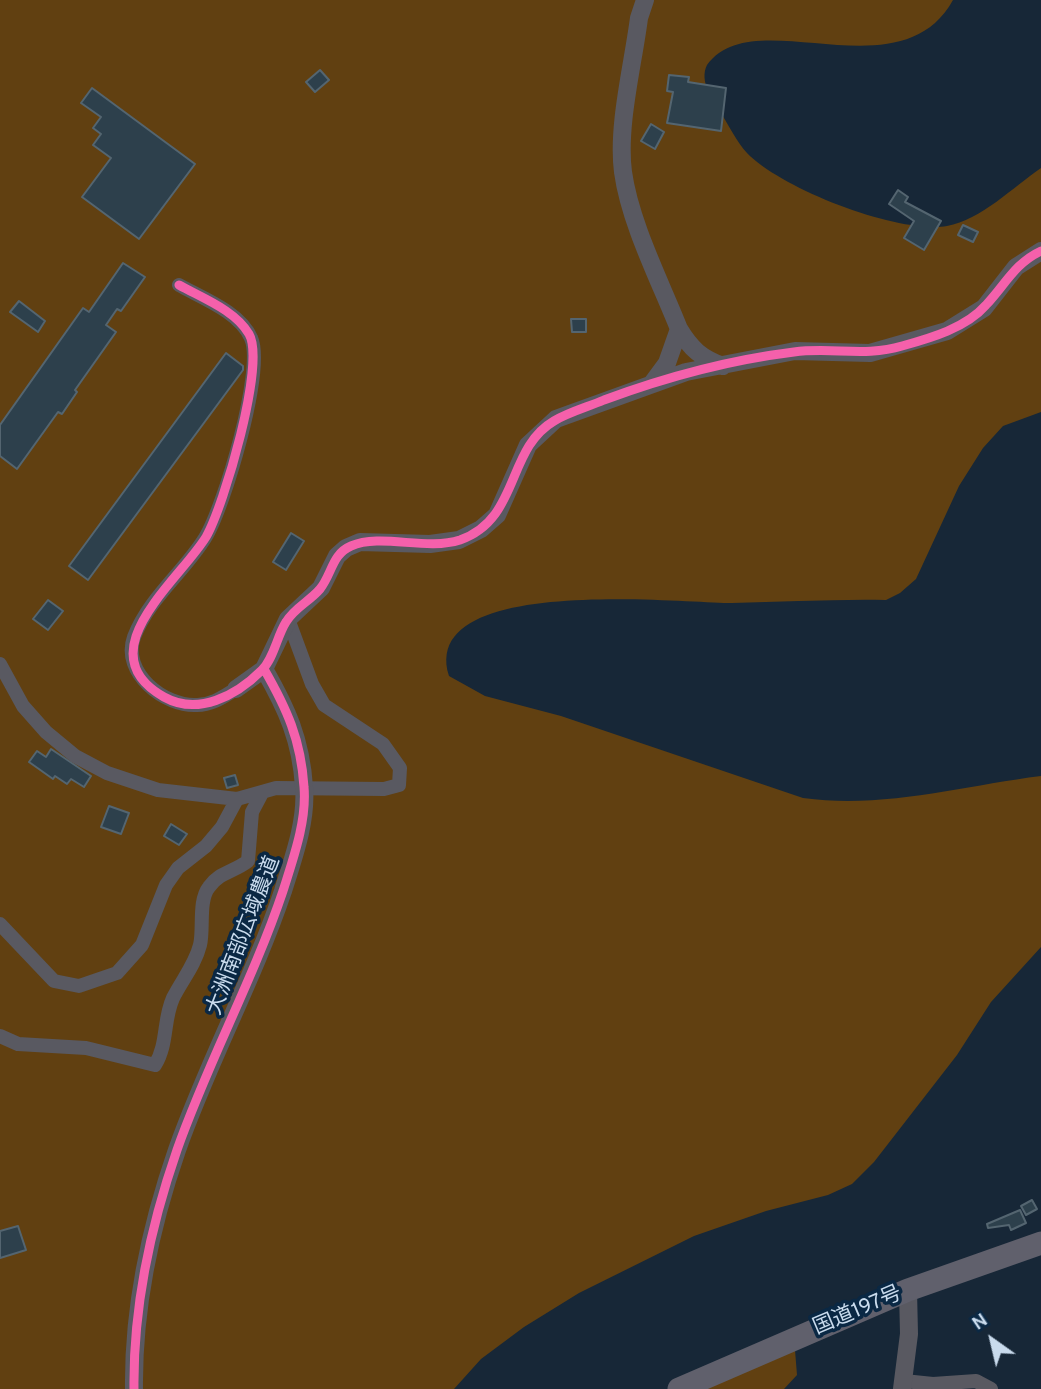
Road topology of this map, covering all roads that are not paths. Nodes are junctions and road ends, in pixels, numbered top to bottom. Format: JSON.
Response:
{"nodes":[{"id":1,"x":645,"y":0,"type":"edge"},
{"id":2,"x":1041,"y":251,"type":"edge"},
{"id":3,"x":179,"y":285,"type":"dead end"},
{"id":4,"x":678,"y":329,"type":"junction"},
{"id":5,"x":723,"y":366,"type":"junction"},
{"id":6,"x":653,"y":382,"type":"junction"},
{"id":7,"x":288,"y":618,"type":"junction"},
{"id":8,"x":0,"y":664,"type":"edge"},
{"id":9,"x":264,"y":669,"type":"junction"},
{"id":10,"x":236,"y":689,"type":"joint"},
{"id":11,"x":304,"y":789,"type":"junction"},
{"id":12,"x":261,"y":795,"type":"junction"},
{"id":13,"x":237,"y":799,"type":"junction"},
{"id":14,"x":0,"y":924,"type":"edge"},
{"id":15,"x":0,"y":1036,"type":"edge"},
{"id":16,"x":1041,"y":1243,"type":"edge"},
{"id":17,"x":908,"y":1290,"type":"junction"},
{"id":18,"x":903,"y":1385,"type":"edge"},
{"id":19,"x":134,"y":1389,"type":"edge"},
{"id":20,"x":679,"y":1389,"type":"edge"},
{"id":21,"x":991,"y":1389,"type":"edge"}],
"edges":[{"from":1,"to":4,"type":"street"},
{"from":2,"to":5,"type":"street"},
{"from":3,"to":10,"type":"street"},
{"from":4,"to":5,"type":"street"},
{"from":4,"to":6,"type":"street"},
{"from":5,"to":6,"type":"street"},
{"from":6,"to":7,"type":"street"},
{"from":7,"to":9,"type":"street"},
{"from":7,"to":11,"type":"street"},
{"from":8,"to":13,"type":"street"},
{"from":9,"to":10,"type":"street"},
{"from":9,"to":11,"type":"street","name":"大洲南部広域農道"},
{"from":11,"to":12,"type":"street"},
{"from":11,"to":19,"type":"street","name":"大洲南部広域農道"},
{"from":12,"to":13,"type":"street"},
{"from":12,"to":15,"type":"street"},
{"from":13,"to":14,"type":"street"},
{"from":16,"to":17,"type":"highway","name":"国道197号"},
{"from":17,"to":18,"type":"street"},
{"from":17,"to":20,"type":"highway","name":"国道197号"},
{"from":18,"to":21,"type":"street"}]}
